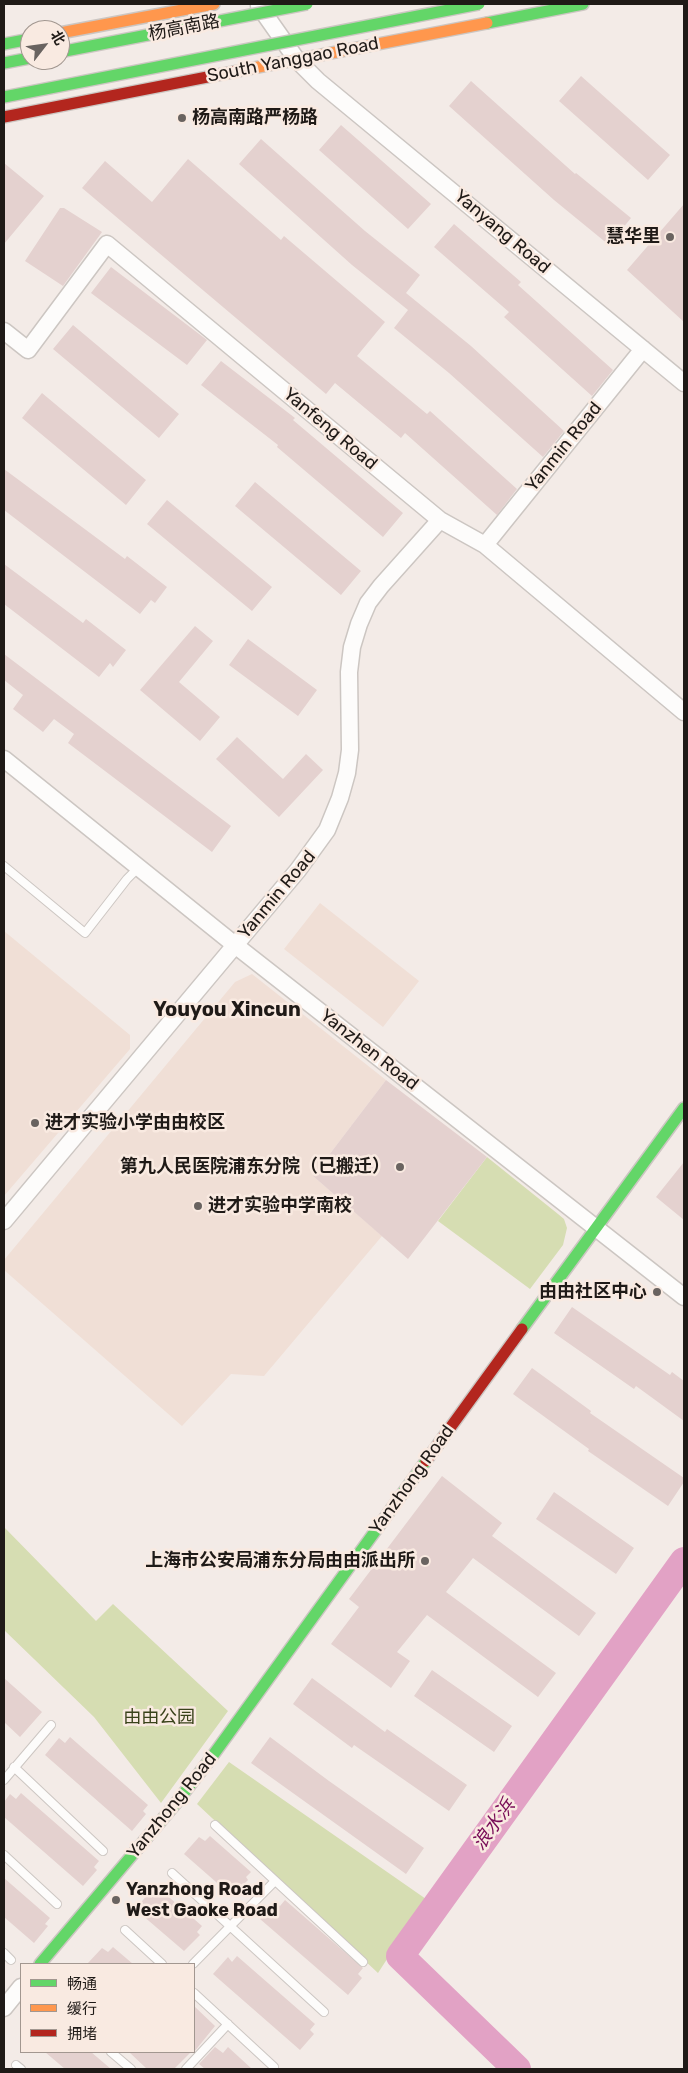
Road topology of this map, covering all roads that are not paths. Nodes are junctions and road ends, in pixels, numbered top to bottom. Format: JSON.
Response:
{"nodes":[{"id":1,"x":214,"y":4,"type":"edge"},
{"id":2,"x":257,"y":4,"type":"edge"},
{"id":3,"x":307,"y":4,"type":"edge"},
{"id":4,"x":479,"y":4,"type":"edge"},
{"id":5,"x":583,"y":4,"type":"edge"},
{"id":6,"x":70,"y":32,"type":"edge"},
{"id":7,"x":20,"y":41,"type":"edge"},
{"id":8,"x":4,"y":44,"type":"edge"},
{"id":9,"x":70,"y":50,"type":"edge"},
{"id":10,"x":20,"y":60,"type":"edge"},
{"id":11,"x":296,"y":60,"type":"junction"},
{"id":12,"x":4,"y":63,"type":"edge"},
{"id":13,"x":4,"y":97,"type":"edge"},
{"id":14,"x":4,"y":117,"type":"edge"},
{"id":15,"x":4,"y":331,"type":"edge"},
{"id":16,"x":643,"y":349,"type":"junction"},
{"id":17,"x":684,"y":383,"type":"edge"},
{"id":18,"x":440,"y":520,"type":"junction"},
{"id":19,"x":485,"y":545,"type":"junction"},
{"id":20,"x":684,"y":712,"type":"edge"},
{"id":21,"x":4,"y":759,"type":"edge"},
{"id":22,"x":4,"y":866,"type":"edge"},
{"id":23,"x":140,"y":866,"type":"junction"},
{"id":24,"x":235,"y":945,"type":"junction"},
{"id":25,"x":684,"y":1108,"type":"edge"},
{"id":26,"x":4,"y":1222,"type":"edge"},
{"id":27,"x":596,"y":1227,"type":"junction"},
{"id":28,"x":684,"y":1297,"type":"edge"},
{"id":29,"x":52,"y":1725,"type":"dead end"},
{"id":30,"x":4,"y":1766,"type":"edge"},
{"id":31,"x":12,"y":1769,"type":"junction"},
{"id":32,"x":4,"y":1780,"type":"edge"},
{"id":33,"x":215,"y":1825,"type":"dead end"},
{"id":34,"x":103,"y":1851,"type":"dead end"},
{"id":35,"x":4,"y":1855,"type":"edge"},
{"id":36,"x":172,"y":1873,"type":"dead end"},
{"id":37,"x":275,"y":1881,"type":"junction"},
{"id":38,"x":57,"y":1904,"type":"dead end"},
{"id":39,"x":230,"y":1927,"type":"junction"},
{"id":40,"x":124,"y":1930,"type":"dead end"},
{"id":41,"x":4,"y":1953,"type":"edge"},
{"id":42,"x":11,"y":1960,"type":"dead end"},
{"id":43,"x":363,"y":1962,"type":"dead end"},
{"id":44,"x":41,"y":1963,"type":"edge"},
{"id":45,"x":161,"y":1963,"type":"edge"},
{"id":46,"x":194,"y":1963,"type":"edge"},
{"id":47,"x":20,"y":1988,"type":"edge"},
{"id":48,"x":195,"y":1994,"type":"edge"},
{"id":49,"x":4,"y":2008,"type":"edge"},
{"id":50,"x":324,"y":2012,"type":"dead end"},
{"id":51,"x":228,"y":2024,"type":"junction"},
{"id":52,"x":112,"y":2053,"type":"edge"},
{"id":53,"x":274,"y":2067,"type":"dead end"},
{"id":54,"x":131,"y":2069,"type":"edge"},
{"id":55,"x":186,"y":2069,"type":"edge"}],
"edges":[{"from":1,"to":6,"type":"main road"},
{"from":2,"to":11,"type":"street","name":"Yanyang Road"},
{"from":3,"to":9,"type":"main road","name":"杨高南路","bridge":true},
{"from":4,"to":13,"type":"main road","name":"South Yanggao Road","bridge":true},
{"from":5,"to":11,"type":"main road","name":"South Yanggao Road"},
{"from":7,"to":8,"type":"main road"},
{"from":10,"to":12,"type":"main road"},
{"from":11,"to":14,"type":"main road","name":"South Yanggao Road"},
{"from":11,"to":16,"type":"street","name":"Yanyang Road"},
{"from":15,"to":18,"type":"street","name":"Yanfeng Road"},
{"from":16,"to":17,"type":"street","name":"Yanyang Road"},
{"from":16,"to":19,"type":"street","name":"Yanmin Road"},
{"from":18,"to":19,"type":"street","name":"Yanfeng Road"},
{"from":18,"to":24,"type":"street","name":"Yanmin Road"},
{"from":19,"to":20,"type":"street","name":"Yanfeng Road"},
{"from":21,"to":23,"type":"street","name":"Yanzhen Road"},
{"from":22,"to":23,"type":"lane"},
{"from":23,"to":24,"type":"street","name":"Yanzhen Road"},
{"from":24,"to":26,"type":"street","name":"Yanmin Road"},
{"from":24,"to":27,"type":"street","name":"Yanzhen Road"},
{"from":25,"to":27,"type":"main road","name":"Yanzhong Road"},
{"from":27,"to":28,"type":"street","name":"Yanzhen Road"},
{"from":27,"to":44,"type":"main road","name":"Yanzhong Road"},
{"from":29,"to":31,"type":"lane"},
{"from":30,"to":31,"type":"lane"},
{"from":31,"to":32,"type":"lane"},
{"from":31,"to":34,"type":"lane"},
{"from":33,"to":37,"type":"lane"},
{"from":35,"to":38,"type":"lane"},
{"from":36,"to":39,"type":"lane"},
{"from":37,"to":39,"type":"lane"},
{"from":37,"to":43,"type":"lane"},
{"from":39,"to":46,"type":"lane"},
{"from":39,"to":50,"type":"lane"},
{"from":40,"to":45,"type":"lane"},
{"from":41,"to":42,"type":"lane"},
{"from":47,"to":49,"type":"street"},
{"from":48,"to":51,"type":"lane"},
{"from":51,"to":53,"type":"lane"},
{"from":51,"to":55,"type":"lane"},
{"from":52,"to":54,"type":"lane"}]}
